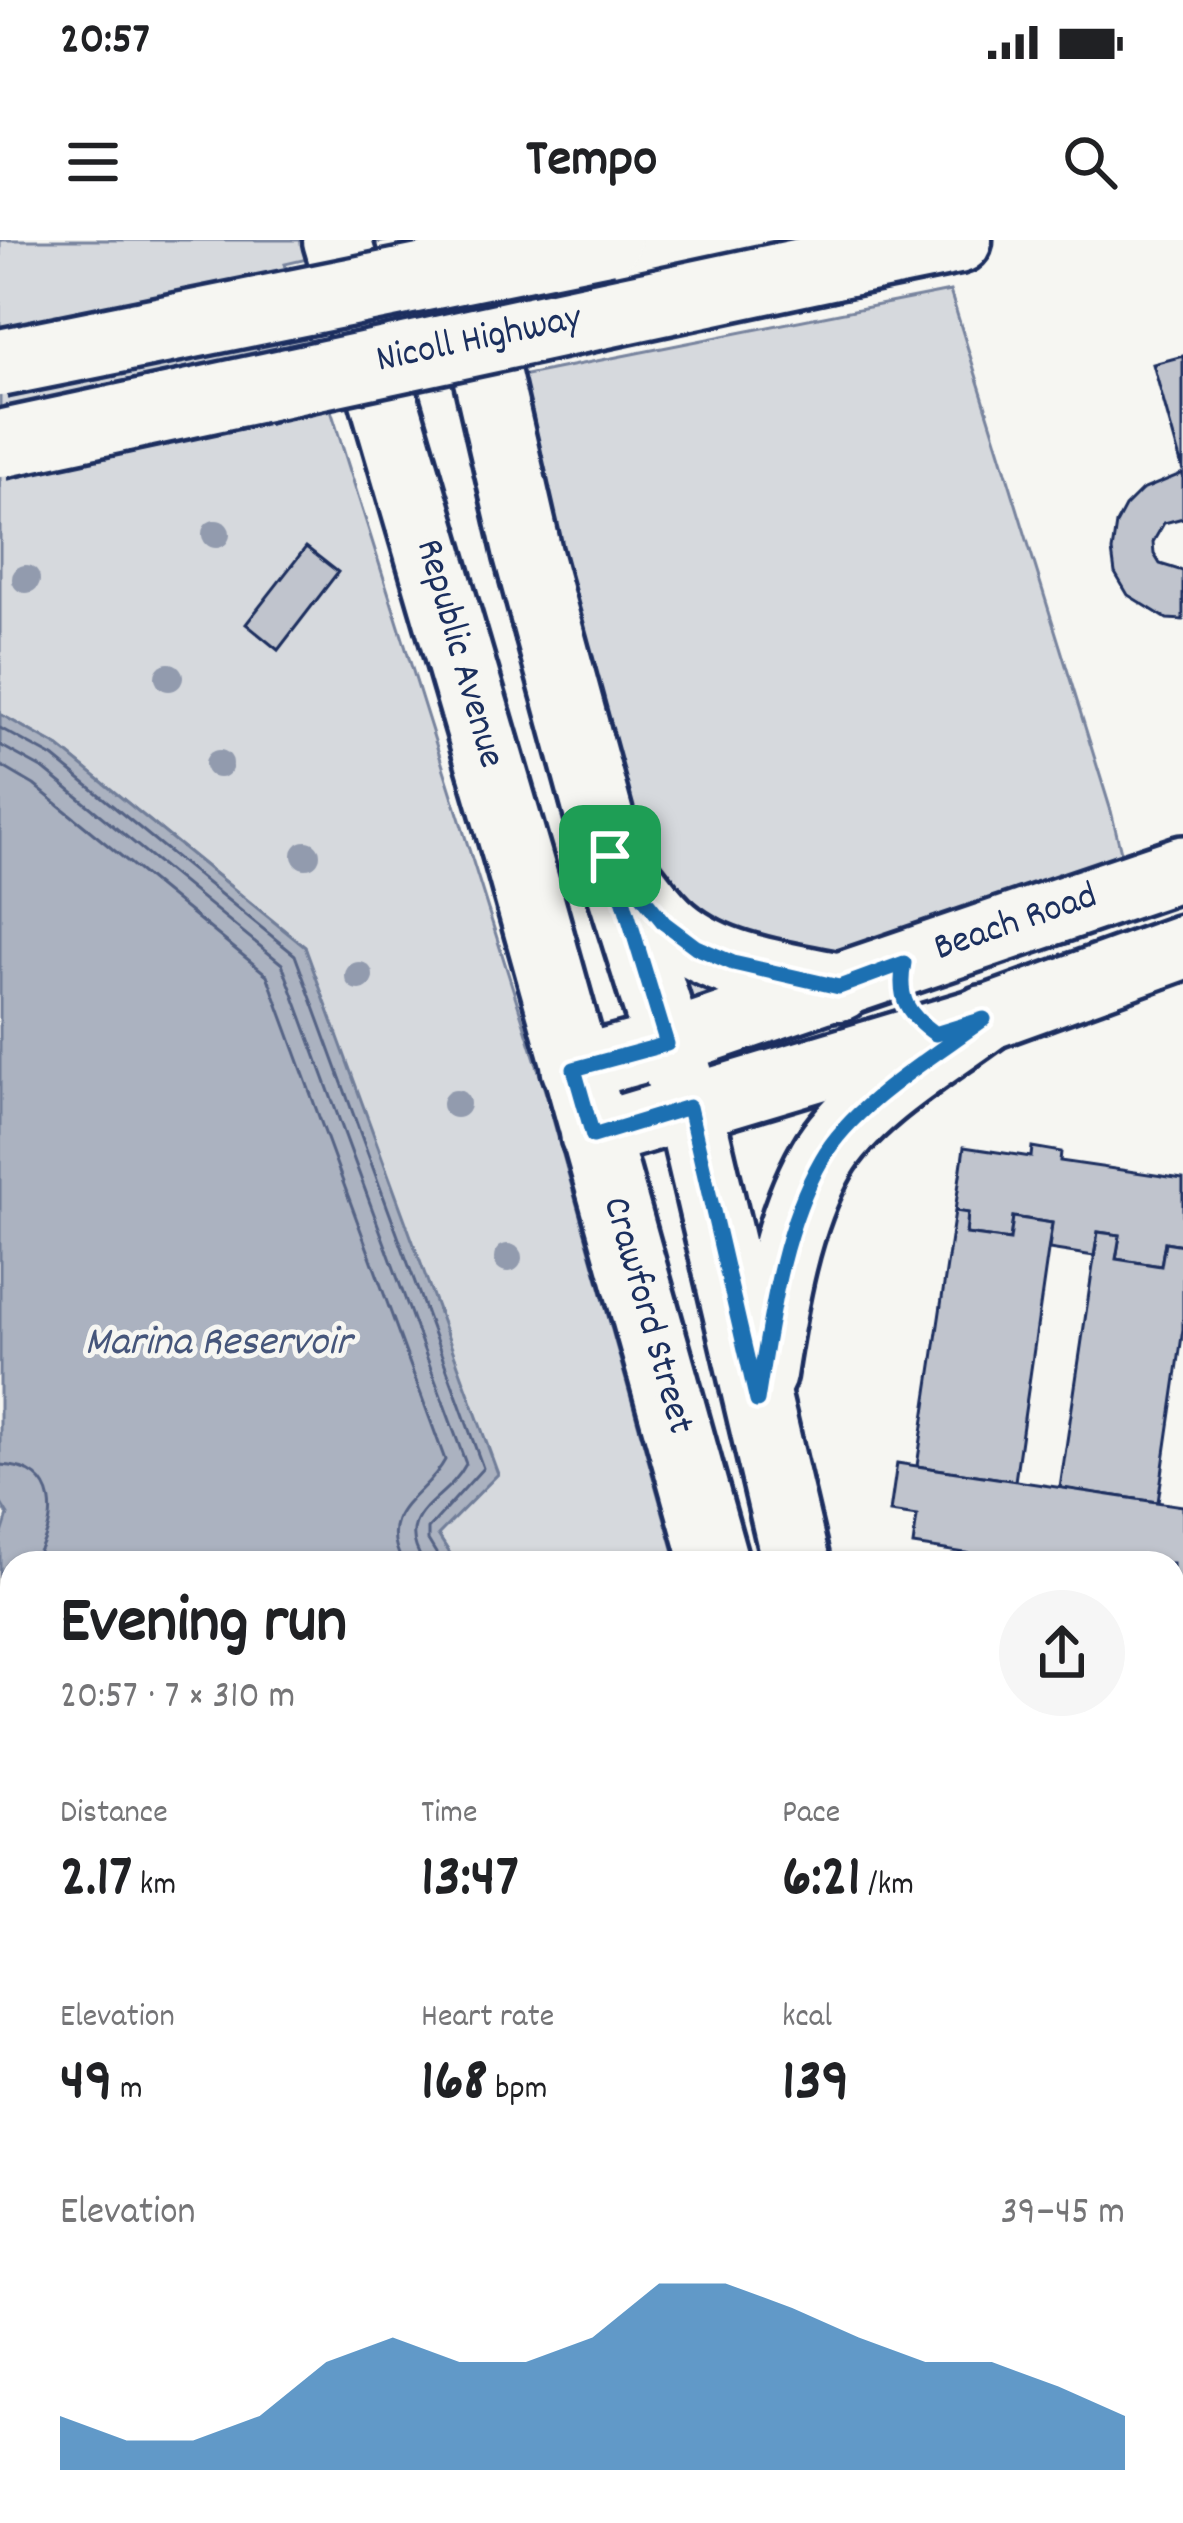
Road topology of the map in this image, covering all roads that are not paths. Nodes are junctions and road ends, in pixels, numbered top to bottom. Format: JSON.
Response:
{"nodes":[{"id":1,"x":337,"y":240,"type":"edge"},
{"id":2,"x":456,"y":240,"type":"edge"},
{"id":3,"x":608,"y":240,"type":"edge"},
{"id":4,"x":958,"y":240,"type":"edge"},
{"id":5,"x":0,"y":364,"type":"edge"},
{"id":6,"x":0,"y":444,"type":"edge"},
{"id":7,"x":610,"y":856,"type":"junction"},
{"id":8,"x":1183,"y":868,"type":"edge"},
{"id":9,"x":1183,"y":947,"type":"edge"},
{"id":10,"x":904,"y":963,"type":"junction"},
{"id":11,"x":839,"y":987,"type":"junction"},
{"id":12,"x":960,"y":1026,"type":"junction"},
{"id":13,"x":667,"y":1044,"type":"junction"},
{"id":14,"x":574,"y":1069,"type":"junction"},
{"id":15,"x":689,"y":1107,"type":"junction"},
{"id":16,"x":593,"y":1136,"type":"junction"},
{"id":17,"x":757,"y":1401,"type":"junction"},
{"id":18,"x":712,"y":1551,"type":"edge"},
{"id":19,"x":793,"y":1551,"type":"edge"}],
"edges":[{"from":1,"to":14,"type":"main road","name":"Republic Avenue"},
{"from":2,"to":7,"type":"main road"},
{"from":3,"to":5,"type":"main road","name":"Nicoll Highway","bridge":true},
{"from":4,"to":6,"type":"main road","name":"Nicoll Highway","bridge":true},
{"from":7,"to":11,"type":"main road"},
{"from":7,"to":13,"type":"main road"},
{"from":8,"to":10,"type":"main road","name":"Beach Road"},
{"from":9,"to":12,"type":"main road","name":"Beach Road"},
{"from":10,"to":11,"type":"main road","name":"Beach Road"},
{"from":10,"to":12,"type":"main road"},
{"from":11,"to":13,"type":"main road","name":"Beach Road"},
{"from":12,"to":15,"type":"main road","name":"Beach Road"},
{"from":12,"to":17,"type":"main road"},
{"from":13,"to":14,"type":"main road","name":"Beach Road"},
{"from":13,"to":15,"type":"main road"},
{"from":14,"to":16,"type":"main road","name":"Crawford Street"},
{"from":15,"to":16,"type":"main road","name":"Beach Road"},
{"from":15,"to":17,"type":"main road"},
{"from":16,"to":18,"type":"main road","name":"Crawford Street"},
{"from":17,"to":19,"type":"main road"}]}
